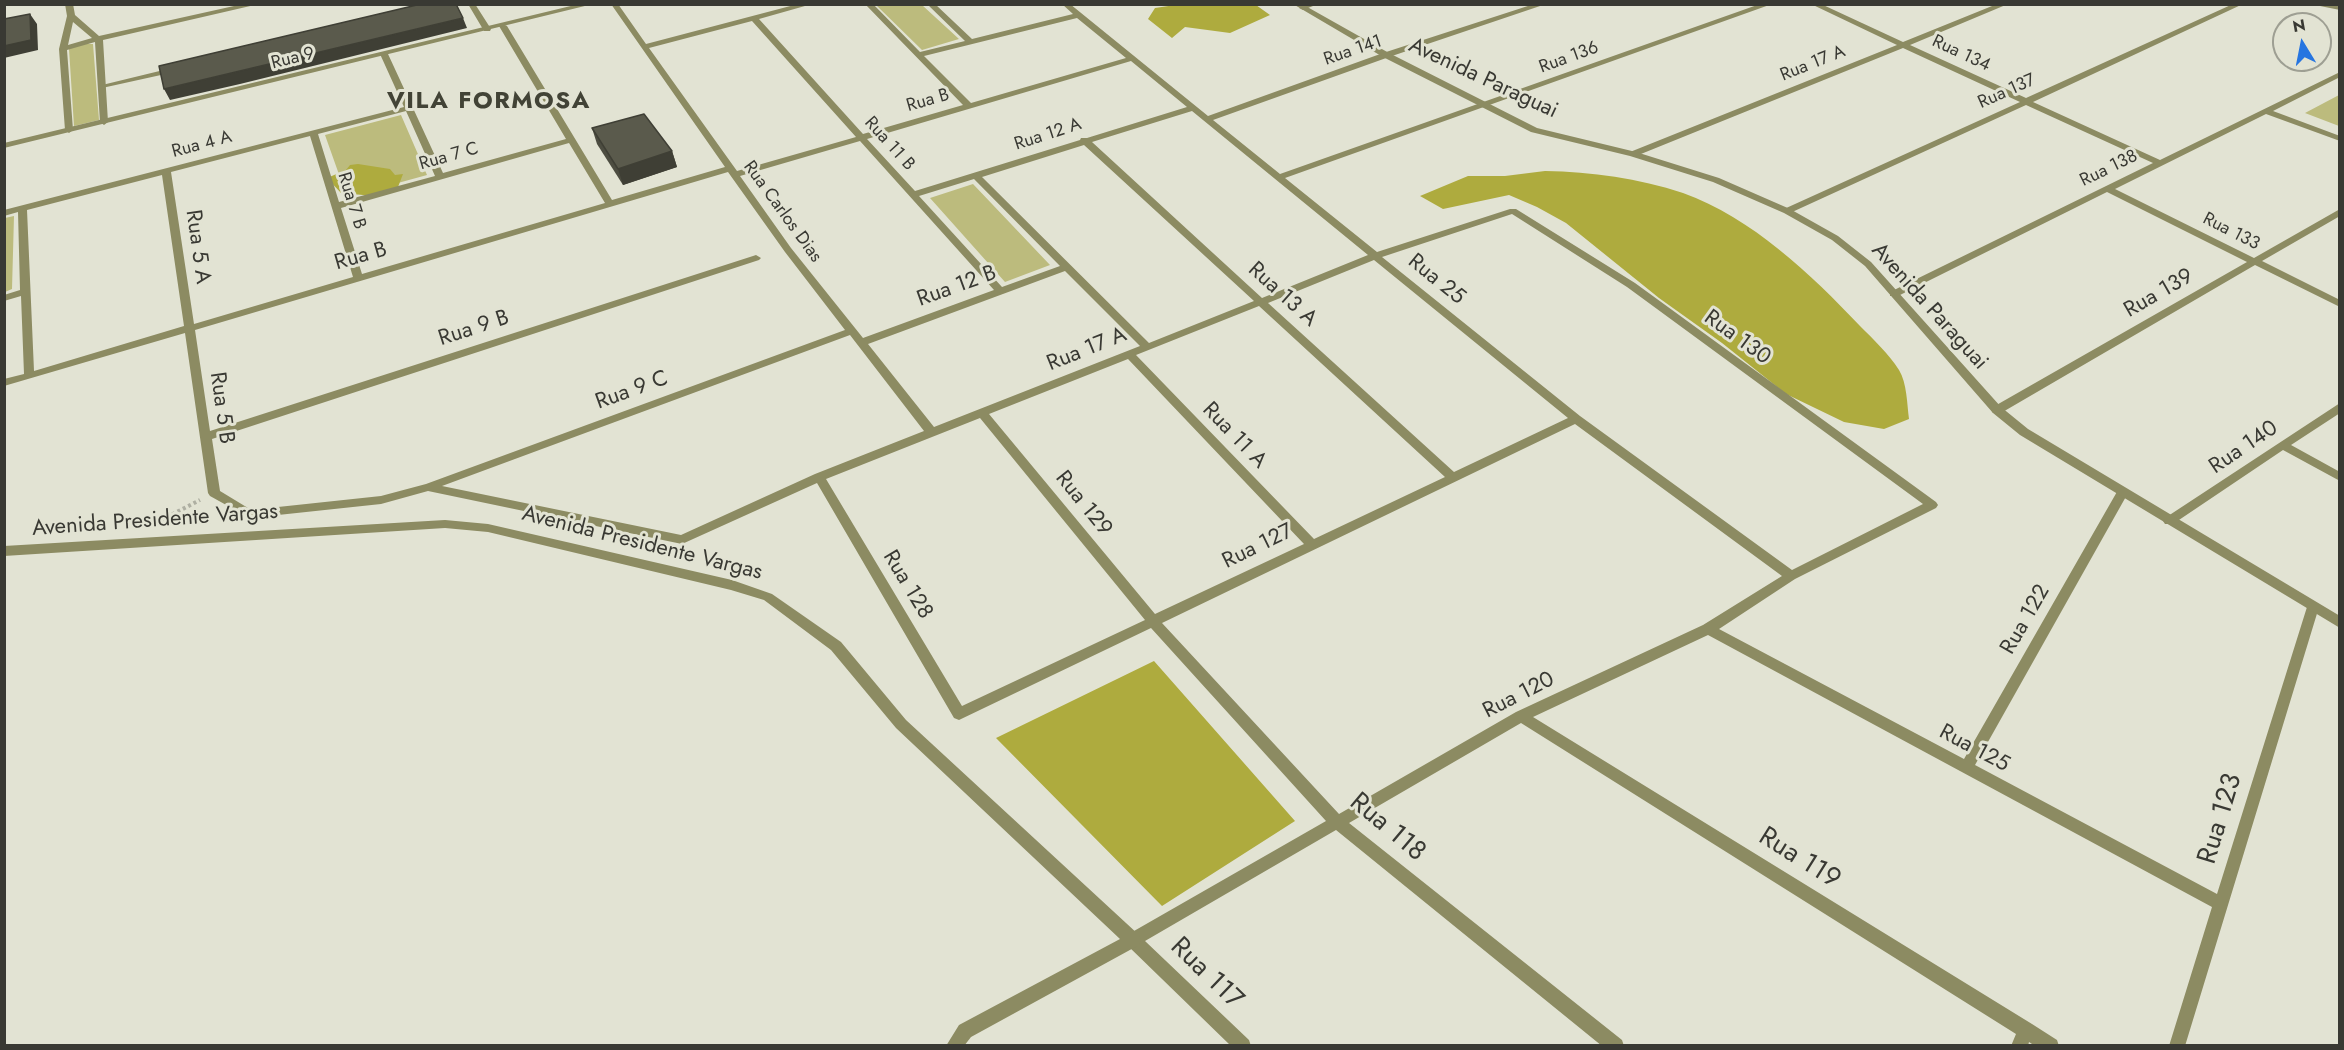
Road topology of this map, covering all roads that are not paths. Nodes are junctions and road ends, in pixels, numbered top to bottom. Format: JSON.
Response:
{"nodes":[{"id":1,"x":69,"y":4,"type":"edge"},
{"id":2,"x":256,"y":4,"type":"edge"},
{"id":3,"x":471,"y":4,"type":"edge"},
{"id":4,"x":590,"y":4,"type":"edge"},
{"id":5,"x":614,"y":4,"type":"edge"},
{"id":6,"x":809,"y":4,"type":"edge"},
{"id":7,"x":868,"y":4,"type":"edge"},
{"id":8,"x":930,"y":4,"type":"edge"},
{"id":9,"x":1065,"y":4,"type":"edge"},
{"id":10,"x":1315,"y":4,"type":"edge"},
{"id":11,"x":1543,"y":4,"type":"edge"},
{"id":12,"x":1769,"y":4,"type":"edge"},
{"id":13,"x":1814,"y":4,"type":"edge"},
{"id":14,"x":2005,"y":4,"type":"edge"},
{"id":15,"x":2240,"y":4,"type":"edge"},
{"id":16,"x":2323,"y":4,"type":"edge"},
{"id":17,"x":1300,"y":6,"type":"edge"},
{"id":18,"x":2339,"y":8,"type":"edge"},
{"id":19,"x":1078,"y":15,"type":"junction"},
{"id":20,"x":71,"y":16,"type":"junction"},
{"id":21,"x":754,"y":19,"type":"junction"},
{"id":22,"x":503,"y":26,"type":"junction"},
{"id":23,"x":487,"y":29,"type":"junction"},
{"id":24,"x":99,"y":40,"type":"junction"},
{"id":25,"x":970,"y":41,"type":"junction"},
{"id":26,"x":1903,"y":45,"type":"junction"},
{"id":27,"x":644,"y":47,"type":"junction"},
{"id":28,"x":63,"y":49,"type":"junction"},
{"id":29,"x":384,"y":54,"type":"junction"},
{"id":30,"x":918,"y":55,"type":"junction"},
{"id":31,"x":1386,"y":55,"type":"junction"},
{"id":32,"x":1133,"y":58,"type":"junction"},
{"id":33,"x":182,"y":68,"type":"edge"},
{"id":34,"x":2340,"y":74,"type":"edge"},
{"id":35,"x":102,"y":86,"type":"junction"},
{"id":36,"x":2026,"y":102,"type":"junction"},
{"id":37,"x":969,"y":106,"type":"junction"},
{"id":38,"x":1483,"y":106,"type":"junction"},
{"id":39,"x":408,"y":108,"type":"junction"},
{"id":40,"x":1193,"y":108,"type":"junction"},
{"id":41,"x":2266,"y":111,"type":"junction"},
{"id":42,"x":1208,"y":119,"type":"junction"},
{"id":43,"x":104,"y":122,"type":"junction"},
{"id":44,"x":69,"y":130,"type":"junction"},
{"id":45,"x":313,"y":133,"type":"junction"},
{"id":46,"x":861,"y":138,"type":"junction"},
{"id":47,"x":2340,"y":139,"type":"edge"},
{"id":48,"x":572,"y":140,"type":"junction"},
{"id":49,"x":1084,"y":140,"type":"junction"},
{"id":50,"x":4,"y":146,"type":"edge"},
{"id":51,"x":1633,"y":154,"type":"junction"},
{"id":52,"x":2160,"y":163,"type":"junction"},
{"id":53,"x":166,"y":171,"type":"junction"},
{"id":54,"x":731,"y":172,"type":"junction"},
{"id":55,"x":975,"y":175,"type":"junction"},
{"id":56,"x":440,"y":177,"type":"junction"},
{"id":57,"x":1278,"y":178,"type":"junction"},
{"id":58,"x":2108,"y":189,"type":"junction"},
{"id":59,"x":913,"y":195,"type":"junction"},
{"id":60,"x":610,"y":204,"type":"junction"},
{"id":61,"x":336,"y":206,"type":"junction"},
{"id":62,"x":22,"y":208,"type":"junction"},
{"id":63,"x":1513,"y":211,"type":"joint"},
{"id":64,"x":1787,"y":211,"type":"junction"},
{"id":65,"x":2340,"y":212,"type":"edge"},
{"id":66,"x":4,"y":213,"type":"edge"},
{"id":67,"x":1375,"y":256,"type":"junction"},
{"id":68,"x":756,"y":258,"type":"dead end"},
{"id":69,"x":2254,"y":262,"type":"junction"},
{"id":70,"x":1066,"y":267,"type":"junction"},
{"id":71,"x":358,"y":278,"type":"junction"},
{"id":72,"x":1000,"y":291,"type":"junction"},
{"id":73,"x":26,"y":292,"type":"junction"},
{"id":74,"x":1894,"y":294,"type":"junction"},
{"id":75,"x":4,"y":298,"type":"edge"},
{"id":76,"x":1261,"y":302,"type":"junction"},
{"id":77,"x":2340,"y":304,"type":"edge"},
{"id":78,"x":189,"y":328,"type":"junction"},
{"id":79,"x":851,"y":331,"type":"junction"},
{"id":80,"x":861,"y":343,"type":"junction"},
{"id":81,"x":1147,"y":347,"type":"junction"},
{"id":82,"x":1129,"y":354,"type":"junction"},
{"id":83,"x":29,"y":375,"type":"junction"},
{"id":84,"x":4,"y":383,"type":"edge"},
{"id":85,"x":2340,"y":407,"type":"edge"},
{"id":86,"x":1997,"y":410,"type":"junction"},
{"id":87,"x":982,"y":413,"type":"junction"},
{"id":88,"x":1576,"y":419,"type":"junction"},
{"id":89,"x":932,"y":433,"type":"junction"},
{"id":90,"x":205,"y":437,"type":"junction"},
{"id":91,"x":2283,"y":445,"type":"junction"},
{"id":92,"x":819,"y":477,"type":"junction"},
{"id":93,"x":2340,"y":477,"type":"edge"},
{"id":94,"x":1453,"y":478,"type":"junction"},
{"id":95,"x":428,"y":487,"type":"junction"},
{"id":96,"x":214,"y":493,"type":"joint"},
{"id":97,"x":2122,"y":493,"type":"junction"},
{"id":98,"x":1932,"y":505,"type":"joint"},
{"id":99,"x":2169,"y":521,"type":"junction"},
{"id":100,"x":1312,"y":545,"type":"junction"},
{"id":101,"x":4,"y":551,"type":"edge"},
{"id":102,"x":1791,"y":576,"type":"junction"},
{"id":103,"x":2313,"y":607,"type":"junction"},
{"id":104,"x":1152,"y":621,"type":"junction"},
{"id":105,"x":2340,"y":623,"type":"edge"},
{"id":106,"x":1708,"y":629,"type":"junction"},
{"id":107,"x":959,"y":714,"type":"joint"},
{"id":108,"x":1521,"y":716,"type":"junction"},
{"id":109,"x":1966,"y":768,"type":"junction"},
{"id":110,"x":1337,"y":822,"type":"junction"},
{"id":111,"x":2221,"y":904,"type":"junction"},
{"id":112,"x":1133,"y":940,"type":"junction"},
{"id":113,"x":2023,"y":1038,"type":"edge"},
{"id":114,"x":954,"y":1046,"type":"edge"},
{"id":115,"x":1243,"y":1046,"type":"edge"},
{"id":116,"x":1616,"y":1046,"type":"edge"},
{"id":117,"x":2051,"y":1046,"type":"edge"},
{"id":118,"x":2177,"y":1046,"type":"edge"}],
"edges":[{"from":1,"to":20,"type":"street"},
{"from":2,"to":24,"type":"street"},
{"from":3,"to":23,"type":"street"},
{"from":4,"to":22,"type":"street","name":"Rua 9"},
{"from":5,"to":27,"type":"street","name":"Rua Carlos Dias"},
{"from":6,"to":21,"type":"street"},
{"from":7,"to":30,"type":"street"},
{"from":8,"to":25,"type":"street"},
{"from":9,"to":19,"type":"street","name":"Rua 25"},
{"from":10,"to":17,"type":"street"},
{"from":11,"to":31,"type":"street","name":"Rua 141"},
{"from":12,"to":38,"type":"street","name":"Rua 136"},
{"from":13,"to":26,"type":"street","name":"Rua 134"},
{"from":14,"to":26,"type":"street","name":"Rua 17 A"},
{"from":15,"to":36,"type":"street","name":"Rua 137"},
{"from":16,"to":18,"type":"street"},
{"from":17,"to":31,"type":"street","name":"Avenida Paraguai"},
{"from":19,"to":25,"type":"street"},
{"from":19,"to":32,"type":"street","name":"Rua 25"},
{"from":20,"to":24,"type":"street"},
{"from":20,"to":28,"type":"street"},
{"from":21,"to":27,"type":"street"},
{"from":21,"to":46,"type":"street","name":"Rua 11 B"},
{"from":22,"to":23,"type":"street","name":"Rua 9"},
{"from":22,"to":48,"type":"street"},
{"from":23,"to":29,"type":"street","name":"Rua 9"},
{"from":24,"to":28,"type":"street"},
{"from":24,"to":35,"type":"street"},
{"from":25,"to":30,"type":"street"},
{"from":26,"to":36,"type":"street","name":"Rua 134"},
{"from":26,"to":51,"type":"street","name":"Rua 17 A"},
{"from":27,"to":54,"type":"street","name":"Rua Carlos Dias"},
{"from":28,"to":44,"type":"street"},
{"from":29,"to":39,"type":"street"},
{"from":29,"to":43,"type":"street","name":"Rua 9"},
{"from":30,"to":37,"type":"street"},
{"from":31,"to":38,"type":"street","name":"Avenida Paraguai"},
{"from":31,"to":42,"type":"street","name":"Rua 141"},
{"from":32,"to":37,"type":"street","name":"Rua B"},
{"from":32,"to":40,"type":"street","name":"Rua 25"},
{"from":33,"to":35,"type":"street"},
{"from":34,"to":41,"type":"street","name":"Rua 138"},
{"from":35,"to":43,"type":"street"},
{"from":36,"to":52,"type":"street","name":"Rua 134"},
{"from":36,"to":64,"type":"street","name":"Rua 137"},
{"from":37,"to":46,"type":"street","name":"Rua B"},
{"from":38,"to":51,"type":"street","name":"Avenida Paraguai"},
{"from":38,"to":57,"type":"street","name":"Rua 136"},
{"from":39,"to":45,"type":"street","name":"Rua 4 A"},
{"from":39,"to":56,"type":"street"},
{"from":40,"to":42,"type":"street","name":"Rua 25"},
{"from":40,"to":49,"type":"street","name":"Rua 12 A"},
{"from":41,"to":47,"type":"street"},
{"from":41,"to":52,"type":"street","name":"Rua 138"},
{"from":42,"to":57,"type":"street","name":"Rua 25"},
{"from":43,"to":44,"type":"street","name":"Rua 9"},
{"from":44,"to":50,"type":"street","name":"Rua 9"},
{"from":45,"to":53,"type":"street","name":"Rua 4 A"},
{"from":45,"to":61,"type":"street","name":"Rua 7 B"},
{"from":46,"to":54,"type":"street","name":"Rua B"},
{"from":46,"to":59,"type":"street","name":"Rua 11 B"},
{"from":48,"to":56,"type":"street","name":"Rua 7 C"},
{"from":48,"to":60,"type":"street"},
{"from":49,"to":55,"type":"street","name":"Rua 12 A"},
{"from":49,"to":76,"type":"street","name":"Rua 13 A"},
{"from":51,"to":64,"type":"street","name":"Avenida Paraguai"},
{"from":52,"to":58,"type":"street","name":"Rua 138"},
{"from":53,"to":62,"type":"street","name":"Rua 4 A"},
{"from":53,"to":78,"type":"street","name":"Rua 5 A"},
{"from":54,"to":60,"type":"street","name":"Rua B"},
{"from":54,"to":79,"type":"street","name":"Rua Carlos Dias"},
{"from":55,"to":59,"type":"street","name":"Rua 12 A"},
{"from":55,"to":70,"type":"street"},
{"from":56,"to":61,"type":"street","name":"Rua 7 C"},
{"from":57,"to":67,"type":"street","name":"Rua 25"},
{"from":58,"to":69,"type":"street","name":"Rua 133"},
{"from":58,"to":74,"type":"street","name":"Rua 138"},
{"from":59,"to":72,"type":"street","name":"Rua 11 B"},
{"from":60,"to":71,"type":"street","name":"Rua B"},
{"from":61,"to":71,"type":"street","name":"Rua 7 B"},
{"from":62,"to":66,"type":"street","name":"Rua 4 A"},
{"from":62,"to":73,"type":"street"},
{"from":63,"to":67,"type":"street","name":"Rua 17 A"},
{"from":63,"to":98,"type":"street","name":"Rua 130"},
{"from":64,"to":74,"type":"street","name":"Avenida Paraguai"},
{"from":65,"to":69,"type":"street","name":"Rua 139"},
{"from":67,"to":76,"type":"street","name":"Rua 17 A"},
{"from":67,"to":88,"type":"street","name":"Rua 25"},
{"from":68,"to":90,"type":"street","name":"Rua 9 B"},
{"from":69,"to":77,"type":"street","name":"Rua 133"},
{"from":69,"to":86,"type":"street","name":"Rua 139"},
{"from":70,"to":72,"type":"street","name":"Rua 12 B"},
{"from":70,"to":81,"type":"street"},
{"from":71,"to":78,"type":"street","name":"Rua B"},
{"from":72,"to":80,"type":"street","name":"Rua 12 B"},
{"from":73,"to":75,"type":"street"},
{"from":73,"to":83,"type":"street"},
{"from":74,"to":86,"type":"street","name":"Avenida Paraguai"},
{"from":76,"to":81,"type":"street","name":"Rua 17 A"},
{"from":76,"to":94,"type":"street","name":"Rua 13 A"},
{"from":78,"to":83,"type":"street","name":"Rua B"},
{"from":78,"to":90,"type":"street","name":"Rua 5 B"},
{"from":79,"to":80,"type":"street","name":"Rua Carlos Dias"},
{"from":79,"to":95,"type":"street","name":"Rua 9 C"},
{"from":80,"to":89,"type":"street","name":"Rua Carlos Dias"},
{"from":81,"to":82,"type":"street","name":"Rua 17 A"},
{"from":82,"to":87,"type":"street","name":"Rua 17 A"},
{"from":82,"to":100,"type":"street","name":"Rua 11 A"},
{"from":83,"to":84,"type":"street","name":"Rua B"},
{"from":85,"to":91,"type":"street","name":"Rua 140"},
{"from":86,"to":97,"type":"street","name":"Avenida Paraguai"},
{"from":87,"to":89,"type":"street","name":"Rua 17 A"},
{"from":87,"to":104,"type":"street","name":"Rua 129"},
{"from":88,"to":94,"type":"street","name":"Rua 127"},
{"from":88,"to":102,"type":"street","name":"Rua 25"},
{"from":89,"to":92,"type":"street","name":"Rua 17 A"},
{"from":90,"to":96,"type":"street","name":"Rua 5 B"},
{"from":91,"to":93,"type":"street"},
{"from":91,"to":99,"type":"street","name":"Rua 140"},
{"from":92,"to":95,"type":"street","name":"Rua 17 A"},
{"from":92,"to":107,"type":"street","name":"Rua 128"},
{"from":94,"to":100,"type":"street","name":"Rua 127"},
{"from":95,"to":96,"type":"street","name":"Rua 9 C"},
{"from":97,"to":99,"type":"street","name":"Avenida Paraguai"},
{"from":97,"to":109,"type":"street","name":"Rua 122"},
{"from":98,"to":102,"type":"street","name":"Rua 120"},
{"from":99,"to":103,"type":"street","name":"Avenida Paraguai"},
{"from":100,"to":104,"type":"street","name":"Rua 127"},
{"from":101,"to":112,"type":"street","name":"Avenida Presidente Vargas"},
{"from":102,"to":106,"type":"street","name":"Rua 120"},
{"from":103,"to":105,"type":"street","name":"Avenida Paraguai"},
{"from":103,"to":111,"type":"street","name":"Rua 123"},
{"from":104,"to":107,"type":"street","name":"Rua 127"},
{"from":104,"to":110,"type":"street","name":"Rua 118"},
{"from":106,"to":108,"type":"street","name":"Rua 120"},
{"from":106,"to":109,"type":"street","name":"Rua 125"},
{"from":108,"to":110,"type":"street","name":"Rua 120"},
{"from":108,"to":113,"type":"street","name":"Rua 119"},
{"from":109,"to":111,"type":"street","name":"Rua 125"},
{"from":110,"to":112,"type":"street","name":"Rua 120"},
{"from":110,"to":116,"type":"street","name":"Rua 118"},
{"from":111,"to":118,"type":"street","name":"Rua 123"},
{"from":112,"to":114,"type":"street","name":"Rua 120"},
{"from":112,"to":115,"type":"street","name":"Rua 117"},
{"from":113,"to":117,"type":"street","name":"Rua 119"}]}
